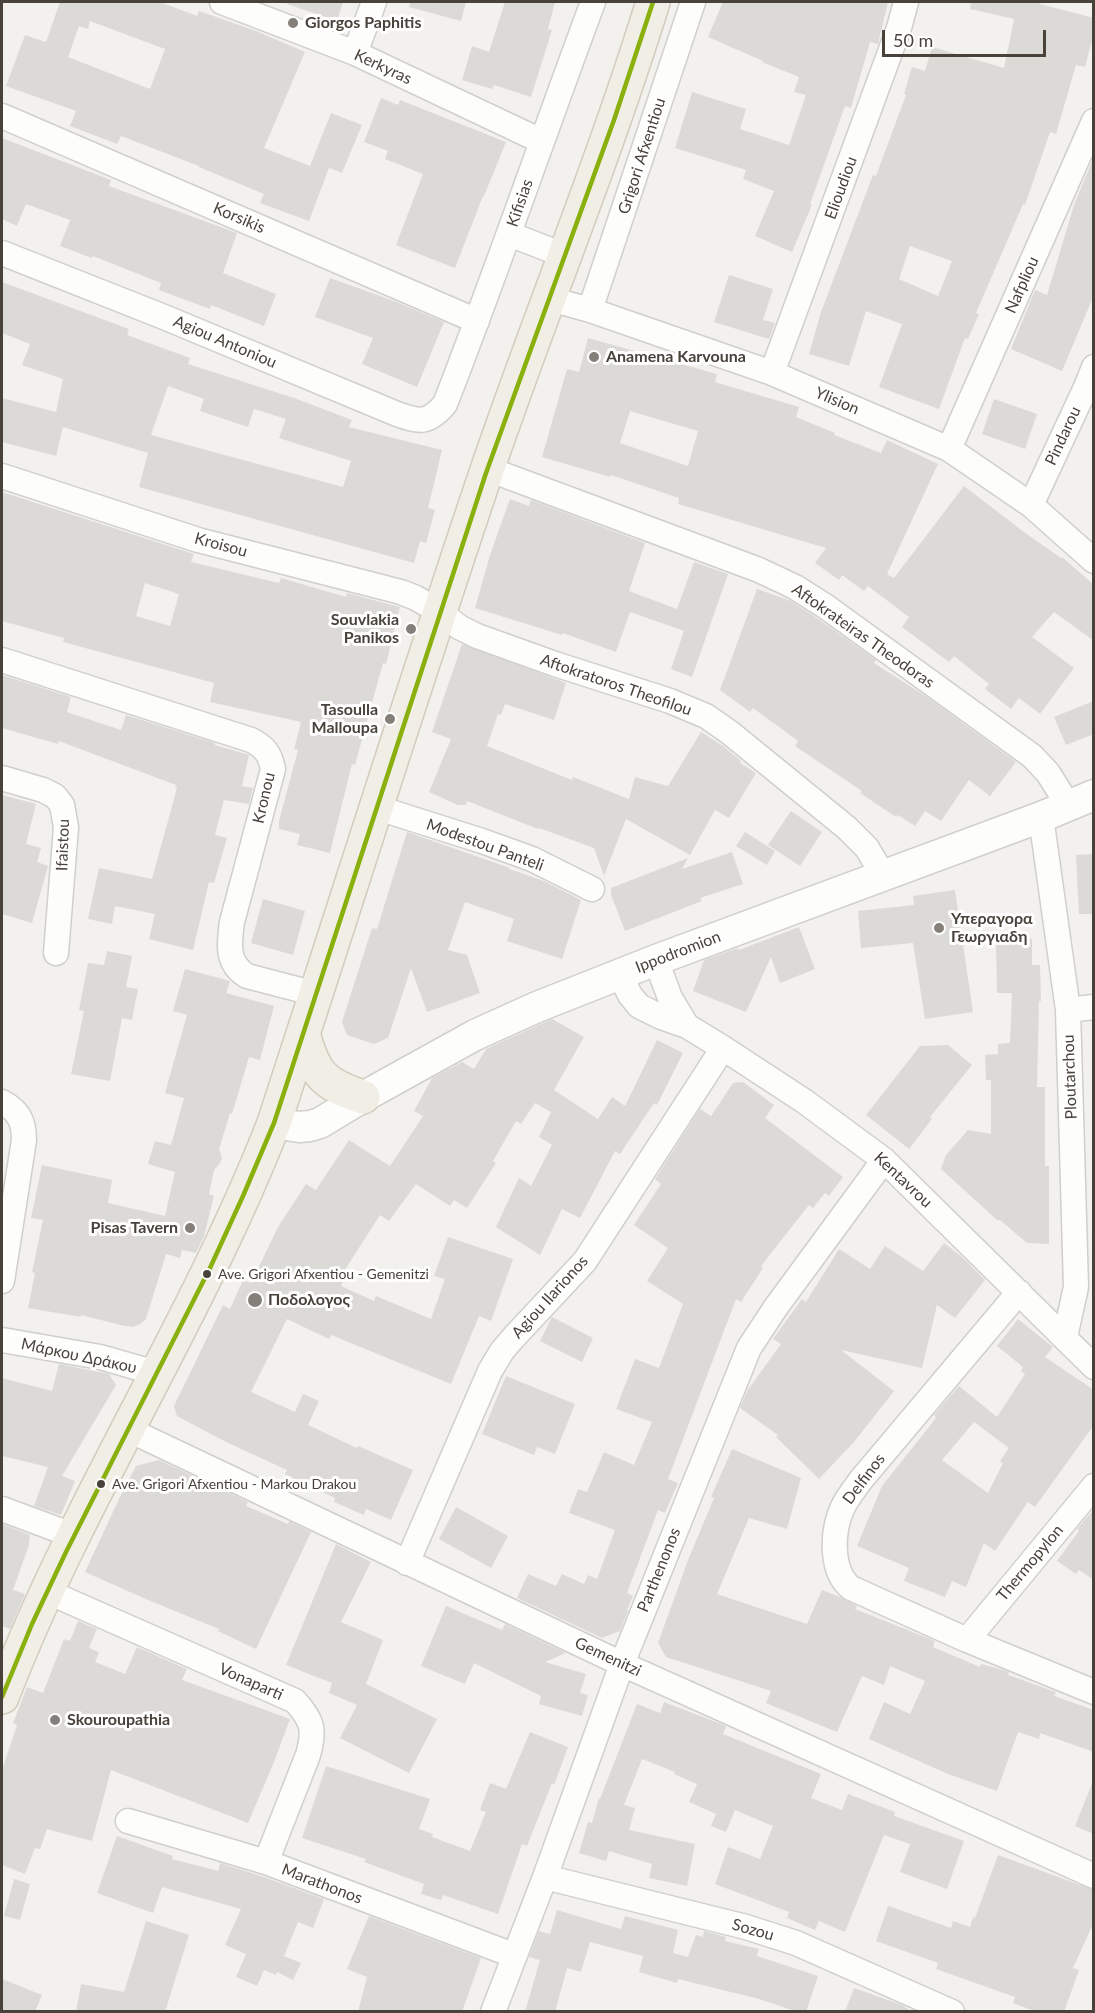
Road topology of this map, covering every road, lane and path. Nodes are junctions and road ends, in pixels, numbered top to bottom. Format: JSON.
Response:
{"nodes":[{"id":1,"x":222,"y":2,"type":"edge"},
{"id":2,"x":374,"y":2,"type":"edge"},
{"id":3,"x":593,"y":2,"type":"edge"},
{"id":4,"x":653,"y":2,"type":"edge"},
{"id":5,"x":693,"y":2,"type":"edge"},
{"id":6,"x":906,"y":2,"type":"edge"},
{"id":7,"x":355,"y":53,"type":"junction"},
{"id":8,"x":2,"y":116,"type":"edge"},
{"id":9,"x":1094,"y":121,"type":"edge"},
{"id":10,"x":541,"y":141,"type":"junction"},
{"id":11,"x":509,"y":234,"type":"junction"},
{"id":12,"x":2,"y":253,"type":"edge"},
{"id":13,"x":566,"y":256,"type":"junction"},
{"id":14,"x":550,"y":299,"type":"junction"},
{"id":15,"x":590,"y":310,"type":"junction"},
{"id":16,"x":477,"y":321,"type":"junction"},
{"id":17,"x":1094,"y":367,"type":"edge"},
{"id":18,"x":772,"y":373,"type":"junction"},
{"id":19,"x":445,"y":404,"type":"joint"},
{"id":20,"x":949,"y":449,"type":"junction"},
{"id":21,"x":488,"y":469,"type":"junction"},
{"id":22,"x":2,"y":476,"type":"edge"},
{"id":23,"x":1031,"y":505,"type":"junction"},
{"id":24,"x":1094,"y":561,"type":"edge"},
{"id":25,"x":440,"y":612,"type":"junction"},
{"id":26,"x":2,"y":660,"type":"edge"},
{"id":27,"x":2,"y":777,"type":"edge"},
{"id":28,"x":1081,"y":800,"type":"edge"},
{"id":29,"x":375,"y":807,"type":"junction"},
{"id":30,"x":1041,"y":817,"type":"junction"},
{"id":31,"x":884,"y":877,"type":"junction"},
{"id":32,"x":592,"y":889,"type":"dead end"},
{"id":33,"x":56,"y":953,"type":"dead end"},
{"id":34,"x":656,"y":960,"type":"junction"},
{"id":35,"x":620,"y":975,"type":"junction"},
{"id":36,"x":315,"y":994,"type":"junction"},
{"id":37,"x":1094,"y":1007,"type":"edge"},
{"id":38,"x":1068,"y":1010,"type":"junction"},
{"id":39,"x":687,"y":1026,"type":"junction"},
{"id":40,"x":303,"y":1033,"type":"junction"},
{"id":41,"x":723,"y":1048,"type":"junction"},
{"id":42,"x":363,"y":1097,"type":"junction"},
{"id":43,"x":2,"y":1102,"type":"edge"},
{"id":44,"x":274,"y":1123,"type":"junction"},
{"id":45,"x":884,"y":1160,"type":"junction"},
{"id":46,"x":2,"y":1281,"type":"edge"},
{"id":47,"x":1019,"y":1292,"type":"junction"},
{"id":48,"x":1065,"y":1337,"type":"junction"},
{"id":49,"x":2,"y":1340,"type":"edge"},
{"id":50,"x":1094,"y":1367,"type":"edge"},
{"id":51,"x":156,"y":1373,"type":"junction"},
{"id":52,"x":127,"y":1429,"type":"junction"},
{"id":53,"x":1094,"y":1486,"type":"edge"},
{"id":54,"x":2,"y":1509,"type":"edge"},
{"id":55,"x":72,"y":1535,"type":"junction"},
{"id":56,"x":407,"y":1563,"type":"junction"},
{"id":57,"x":46,"y":1591,"type":"junction"},
{"id":58,"x":967,"y":1640,"type":"junction"},
{"id":59,"x":622,"y":1664,"type":"junction"},
{"id":60,"x":3,"y":1688,"type":"edge"},
{"id":61,"x":1094,"y":1692,"type":"edge"},
{"id":62,"x":128,"y":1821,"type":"dead end"},
{"id":63,"x":266,"y":1862,"type":"junction"},
{"id":64,"x":1094,"y":1876,"type":"edge"},
{"id":65,"x":545,"y":1877,"type":"junction"},
{"id":66,"x":513,"y":1955,"type":"junction"},
{"id":67,"x":493,"y":2012,"type":"edge"},
{"id":68,"x":952,"y":2012,"type":"edge"}],
"edges":[{"from":1,"to":7,"type":"street","name":"Kerkyras"},
{"from":2,"to":7,"type":"street"},
{"from":3,"to":10,"type":"street","name":"Kifisias"},
{"from":4,"to":13,"type":"main road"},
{"from":5,"to":15,"type":"street","name":"Grigori Afxentiou"},
{"from":6,"to":18,"type":"street","name":"Elioudiou"},
{"from":7,"to":10,"type":"street","name":"Kerkyras"},
{"from":8,"to":16,"type":"street","name":"Korsikis"},
{"from":9,"to":20,"type":"street","name":"Nafpliou"},
{"from":10,"to":11,"type":"street","name":"Kifisias"},
{"from":11,"to":13,"type":"street"},
{"from":11,"to":16,"type":"street","name":"Kifisias"},
{"from":12,"to":19,"type":"street","name":"Agiou Antoniou"},
{"from":13,"to":14,"type":"main road"},
{"from":14,"to":15,"type":"street","name":"Ylision"},
{"from":14,"to":21,"type":"main road"},
{"from":15,"to":18,"type":"street","name":"Ylision"},
{"from":16,"to":19,"type":"street","name":"Kifisias"},
{"from":17,"to":23,"type":"street","name":"Pindarou"},
{"from":18,"to":20,"type":"street","name":"Ylision"},
{"from":20,"to":23,"type":"street","name":"Ylision"},
{"from":21,"to":25,"type":"main road"},
{"from":21,"to":28,"type":"street","name":"Aftokrateiras Theodoras"},
{"from":22,"to":25,"type":"street","name":"Kroisou"},
{"from":23,"to":24,"type":"street","name":"Ylision"},
{"from":25,"to":29,"type":"main road"},
{"from":25,"to":31,"type":"street","name":"Aftokratoros Theofilou"},
{"from":26,"to":36,"type":"street","name":"Kronou"},
{"from":27,"to":33,"type":"street","name":"Ifaistou"},
{"from":28,"to":30,"type":"street","name":"Ippodromion"},
{"from":29,"to":32,"type":"street","name":"Modestou Panteli"},
{"from":29,"to":36,"type":"main road"},
{"from":30,"to":31,"type":"street","name":"Ippodromion"},
{"from":30,"to":38,"type":"street","name":"Ploutarchou"},
{"from":31,"to":34,"type":"street","name":"Ippodromion"},
{"from":34,"to":35,"type":"street","name":"Ippodromion"},
{"from":34,"to":39,"type":"street","name":"Kentavrou"},
{"from":35,"to":39,"type":"street","name":"Kentavrou"},
{"from":35,"to":42,"type":"street","name":"Ippodromion"},
{"from":36,"to":40,"type":"main road"},
{"from":37,"to":38,"type":"street"},
{"from":38,"to":48,"type":"street","name":"Ploutarchou"},
{"from":39,"to":41,"type":"street","name":"Kentavrou"},
{"from":40,"to":42,"type":"main road"},
{"from":40,"to":44,"type":"main road"},
{"from":41,"to":45,"type":"street","name":"Kentavrou"},
{"from":41,"to":56,"type":"street","name":"Agiou Ilarionos"},
{"from":42,"to":44,"type":"street","name":"Ippodromion"},
{"from":43,"to":46,"type":"street"},
{"from":44,"to":51,"type":"main road"},
{"from":45,"to":47,"type":"street","name":"Kentavrou"},
{"from":45,"to":59,"type":"street","name":"Parthenonos"},
{"from":47,"to":48,"type":"street","name":"Kentavrou"},
{"from":47,"to":58,"type":"street","name":"Delfinos"},
{"from":48,"to":50,"type":"street","name":"Kentavrou"},
{"from":49,"to":51,"type":"street","name":"Μάρκου Δράκου"},
{"from":51,"to":52,"type":"main road"},
{"from":52,"to":55,"type":"main road"},
{"from":52,"to":56,"type":"street","name":"Gemenitzi"},
{"from":53,"to":58,"type":"street","name":"Thermopylon"},
{"from":54,"to":55,"type":"street"},
{"from":55,"to":57,"type":"main road"},
{"from":56,"to":59,"type":"street","name":"Gemenitzi"},
{"from":57,"to":60,"type":"main road"},
{"from":57,"to":63,"type":"street","name":"Vonaparti"},
{"from":58,"to":61,"type":"street","name":"Delfinos"},
{"from":59,"to":64,"type":"street","name":"Gemenitzi"},
{"from":59,"to":65,"type":"street","name":"Parthenonos"},
{"from":62,"to":63,"type":"street","name":"Marathonos"},
{"from":63,"to":66,"type":"street","name":"Marathonos"},
{"from":65,"to":66,"type":"street","name":"Parthenonos"},
{"from":65,"to":68,"type":"street","name":"Sozou"},
{"from":66,"to":67,"type":"street","name":"Parthenonos"}]}
